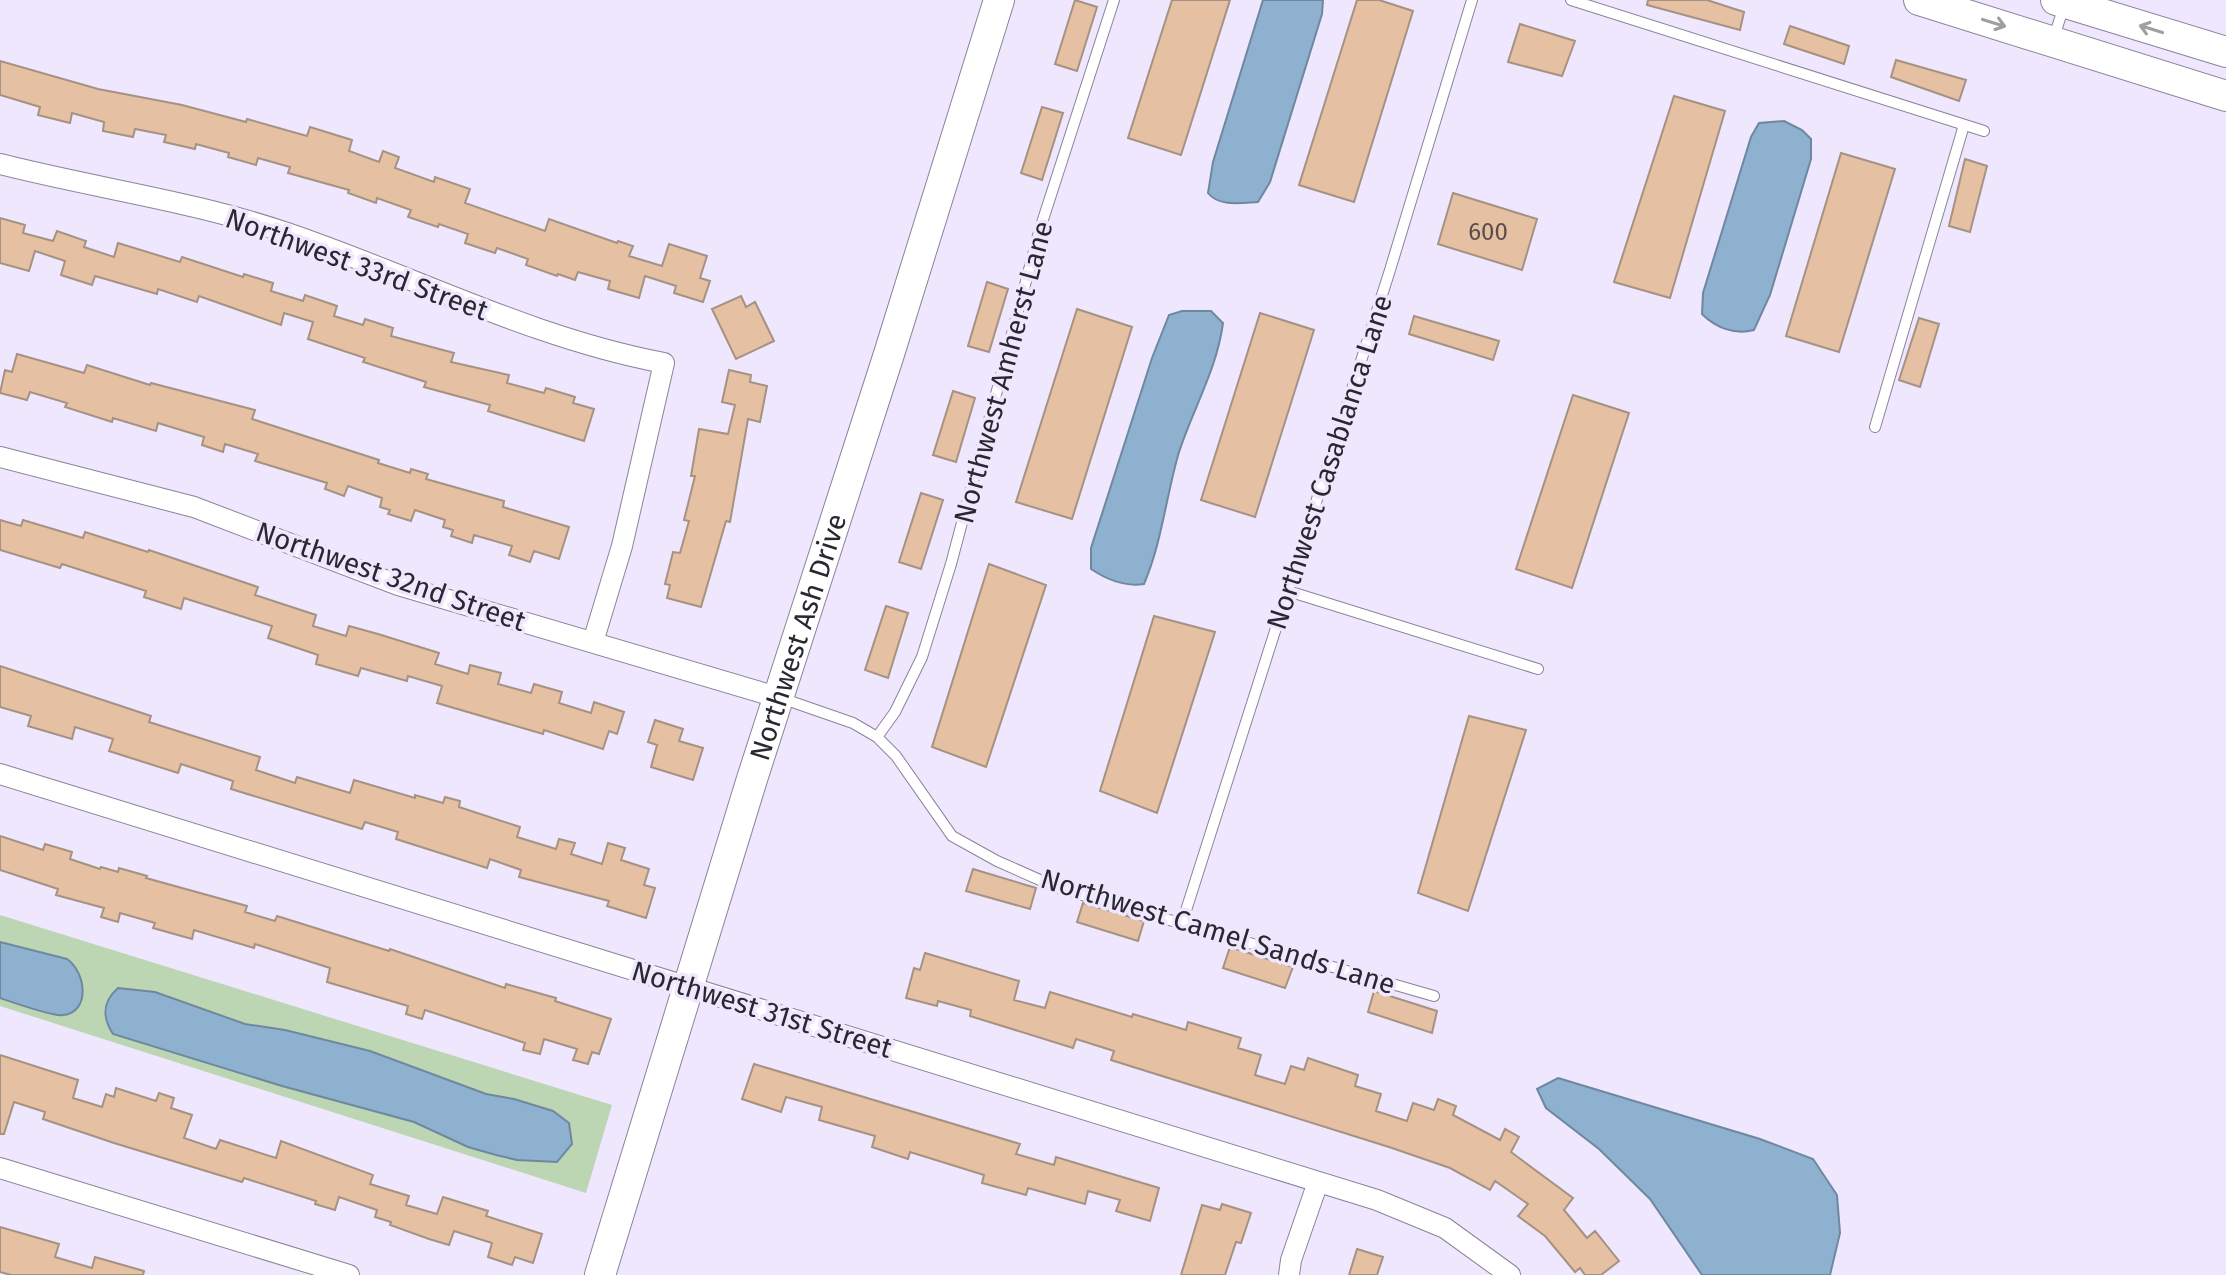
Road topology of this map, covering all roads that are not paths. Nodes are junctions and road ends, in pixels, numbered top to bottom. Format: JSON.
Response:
{"nodes":[{"id":1,"x":999,"y":0,"type":"edge"},
{"id":2,"x":1114,"y":0,"type":"edge"},
{"id":3,"x":1472,"y":0,"type":"edge"},
{"id":4,"x":1571,"y":0,"type":"edge"},
{"id":5,"x":1919,"y":0,"type":"edge"},
{"id":6,"x":2062,"y":1,"type":"edge"},
{"id":7,"x":2052,"y":42,"type":"junction"},
{"id":8,"x":2226,"y":52,"type":"edge"},
{"id":9,"x":2226,"y":96,"type":"edge"},
{"id":10,"x":1964,"y":125,"type":"junction"},
{"id":11,"x":1984,"y":131,"type":"dead end"},
{"id":12,"x":0,"y":164,"type":"edge"},
{"id":13,"x":1875,"y":427,"type":"dead end"},
{"id":14,"x":0,"y":457,"type":"edge"},
{"id":15,"x":1288,"y":591,"type":"junction"},
{"id":16,"x":593,"y":642,"type":"junction"},
{"id":17,"x":1538,"y":669,"type":"dead end"},
{"id":18,"x":780,"y":698,"type":"junction"},
{"id":19,"x":877,"y":737,"type":"junction"},
{"id":20,"x":0,"y":774,"type":"edge"},
{"id":21,"x":1182,"y":923,"type":"junction"},
{"id":22,"x":688,"y":987,"type":"junction"},
{"id":23,"x":1434,"y":996,"type":"dead end"},
{"id":24,"x":0,"y":1168,"type":"edge"},
{"id":25,"x":1318,"y":1182,"type":"junction"},
{"id":26,"x":349,"y":1275,"type":"edge"},
{"id":27,"x":600,"y":1275,"type":"edge"},
{"id":28,"x":1289,"y":1275,"type":"edge"},
{"id":29,"x":1510,"y":1275,"type":"edge"}],
"edges":[{"from":1,"to":18,"type":"street","name":"Northwest Ash Drive"},
{"from":2,"to":19,"type":"lane","name":"Northwest Amherst Lane"},
{"from":3,"to":15,"type":"lane","name":"Northwest Casablanca Lane"},
{"from":4,"to":10,"type":"lane"},
{"from":5,"to":7,"type":"street","one_way":true},
{"from":6,"to":7,"type":"lane"},
{"from":8,"to":6,"type":"street","one_way":true},
{"from":7,"to":9,"type":"street"},
{"from":10,"to":11,"type":"lane"},
{"from":10,"to":13,"type":"lane"},
{"from":12,"to":16,"type":"street","name":"Northwest 33rd Street"},
{"from":14,"to":16,"type":"street","name":"Northwest 32nd Street"},
{"from":15,"to":17,"type":"lane"},
{"from":15,"to":21,"type":"lane","name":"Northwest Casablanca Lane"},
{"from":16,"to":18,"type":"street","name":"Northwest 32nd Street"},
{"from":18,"to":19,"type":"lane","name":"Northwest Camel Sands Lane"},
{"from":18,"to":22,"type":"street","name":"Northwest Ash Drive"},
{"from":19,"to":21,"type":"lane","name":"Northwest Camel Sands Lane"},
{"from":20,"to":22,"type":"street","name":"Northwest 31st Street"},
{"from":21,"to":23,"type":"lane","name":"Northwest Camel Sands Lane"},
{"from":22,"to":25,"type":"street","name":"Northwest 31st Street"},
{"from":22,"to":27,"type":"street","name":"Northwest Ash Drive"},
{"from":24,"to":26,"type":"street"},
{"from":25,"to":28,"type":"street"},
{"from":25,"to":29,"type":"street","name":"Northwest 31st Street"}]}
